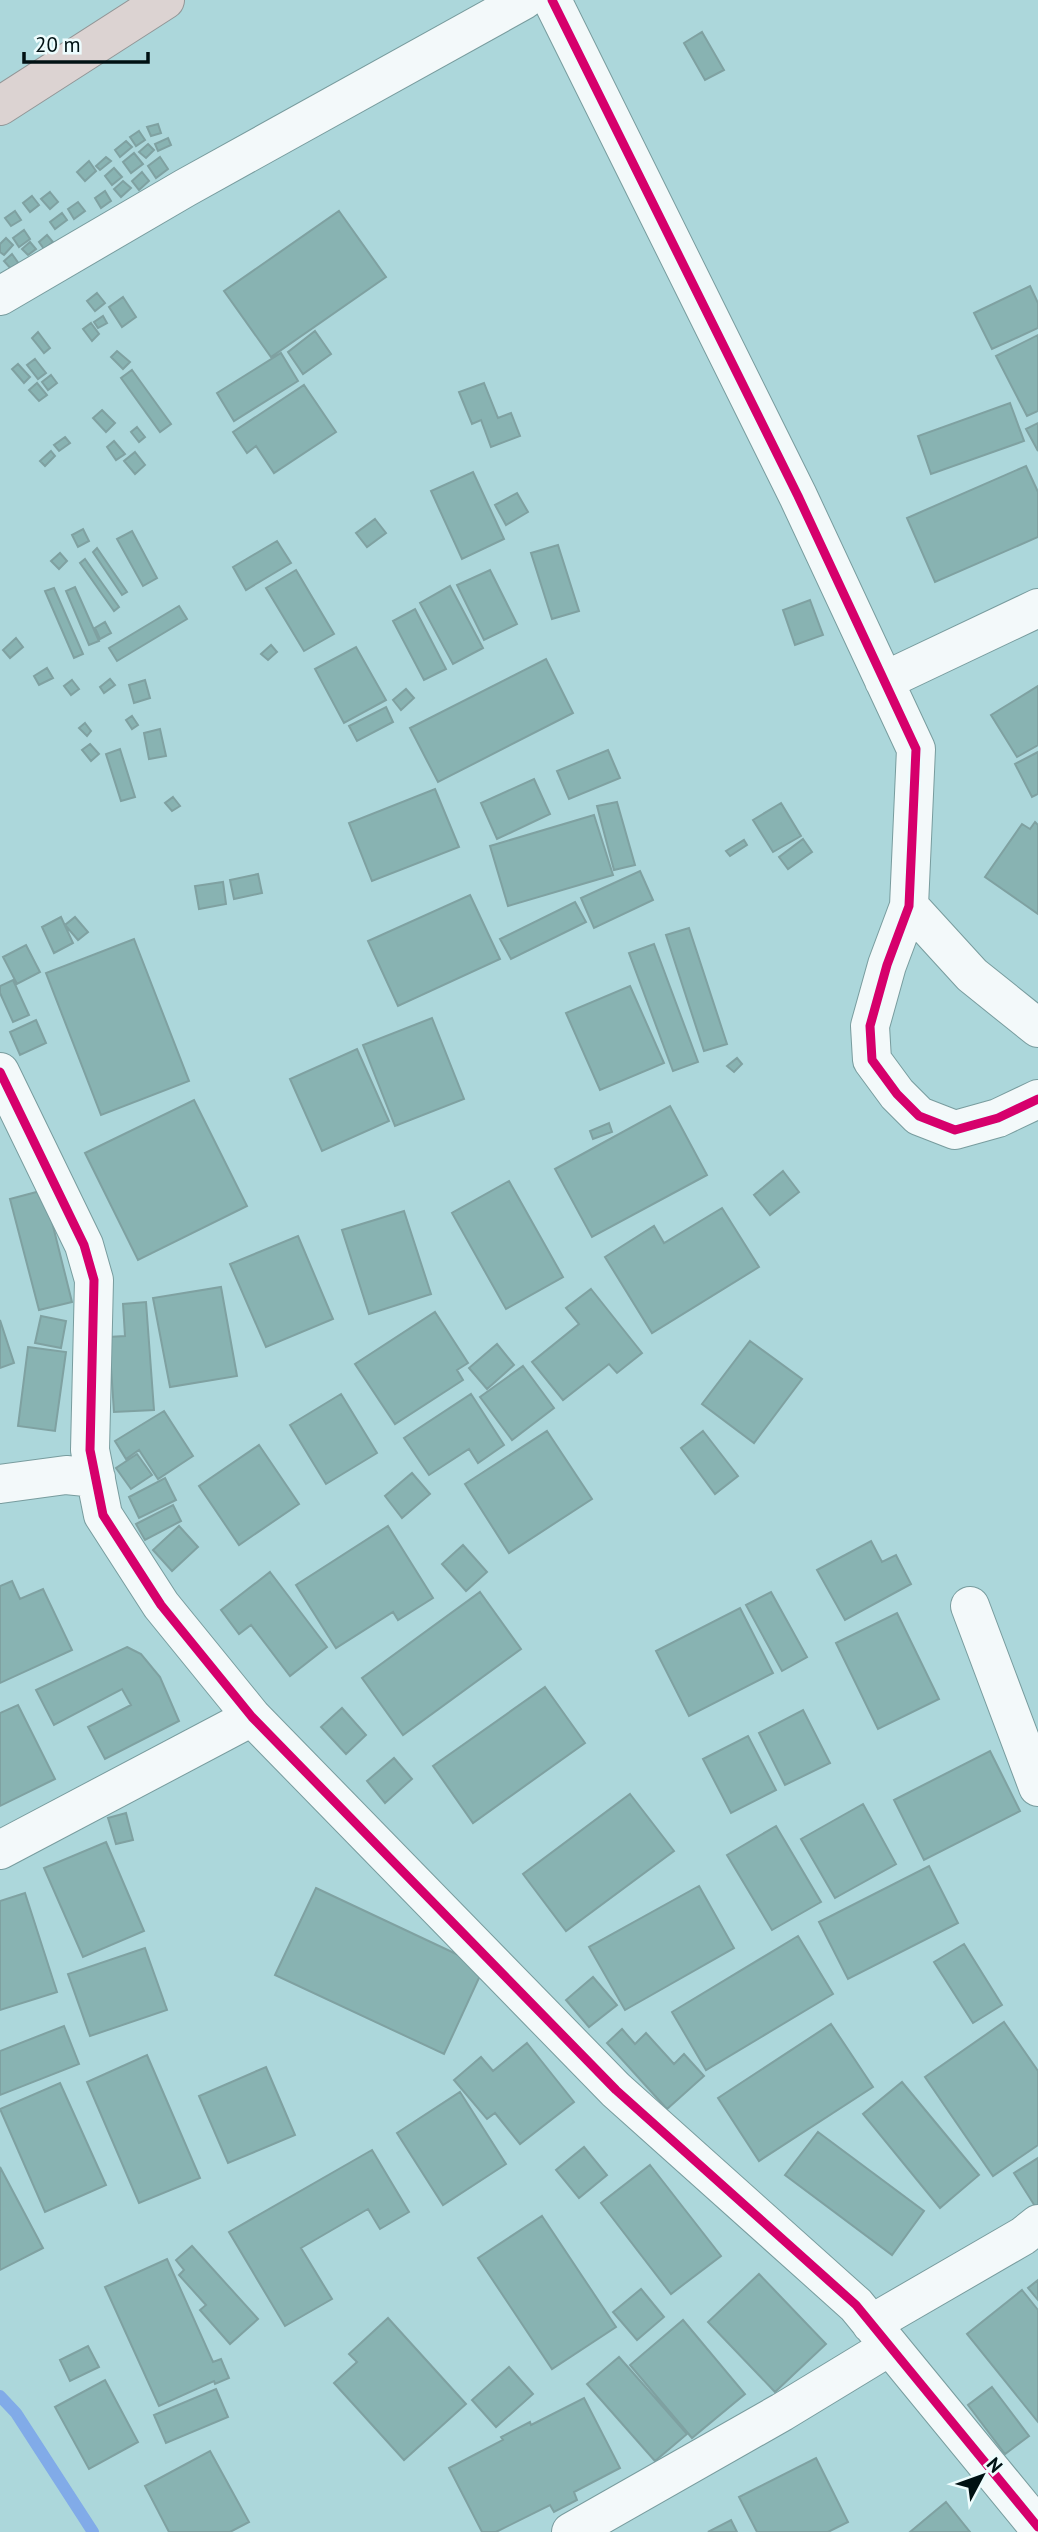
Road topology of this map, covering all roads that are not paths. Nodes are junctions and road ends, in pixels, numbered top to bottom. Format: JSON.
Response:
{"nodes":[{"id":1,"x":165,"y":0,"type":"edge"},
{"id":2,"x":524,"y":0,"type":"edge"},
{"id":3,"x":552,"y":0,"type":"edge"},
{"id":4,"x":0,"y":106,"type":"edge"},
{"id":5,"x":0,"y":296,"type":"edge"},
{"id":6,"x":1038,"y":608,"type":"edge"},
{"id":7,"x":884,"y":681,"type":"junction"},
{"id":8,"x":909,"y":906,"type":"junction"},
{"id":9,"x":1038,"y":1028,"type":"edge"},
{"id":10,"x":0,"y":1072,"type":"edge"},
{"id":11,"x":1038,"y":1099,"type":"edge"},
{"id":12,"x":96,"y":1479,"type":"junction"},
{"id":13,"x":0,"y":1484,"type":"edge"},
{"id":14,"x":970,"y":1606,"type":"dead end"},
{"id":15,"x":252,"y":1717,"type":"junction"},
{"id":16,"x":1038,"y":1787,"type":"edge"},
{"id":17,"x":0,"y":1850,"type":"edge"},
{"id":18,"x":1038,"y":2224,"type":"edge"},
{"id":19,"x":880,"y":2336,"type":"junction"},
{"id":20,"x":1038,"y":2526,"type":"edge"},
{"id":21,"x":571,"y":2532,"type":"edge"}],
"edges":[{"from":1,"to":4,"type":"highway"},
{"from":2,"to":5,"type":"street"},
{"from":3,"to":7,"type":"street"},
{"from":6,"to":7,"type":"street"},
{"from":7,"to":8,"type":"street"},
{"from":8,"to":9,"type":"street"},
{"from":8,"to":11,"type":"street"},
{"from":10,"to":12,"type":"street"},
{"from":12,"to":13,"type":"street"},
{"from":12,"to":15,"type":"street"},
{"from":14,"to":16,"type":"street"},
{"from":15,"to":17,"type":"street"},
{"from":15,"to":19,"type":"street"},
{"from":18,"to":19,"type":"street"},
{"from":19,"to":20,"type":"street"},
{"from":19,"to":21,"type":"street"}]}
